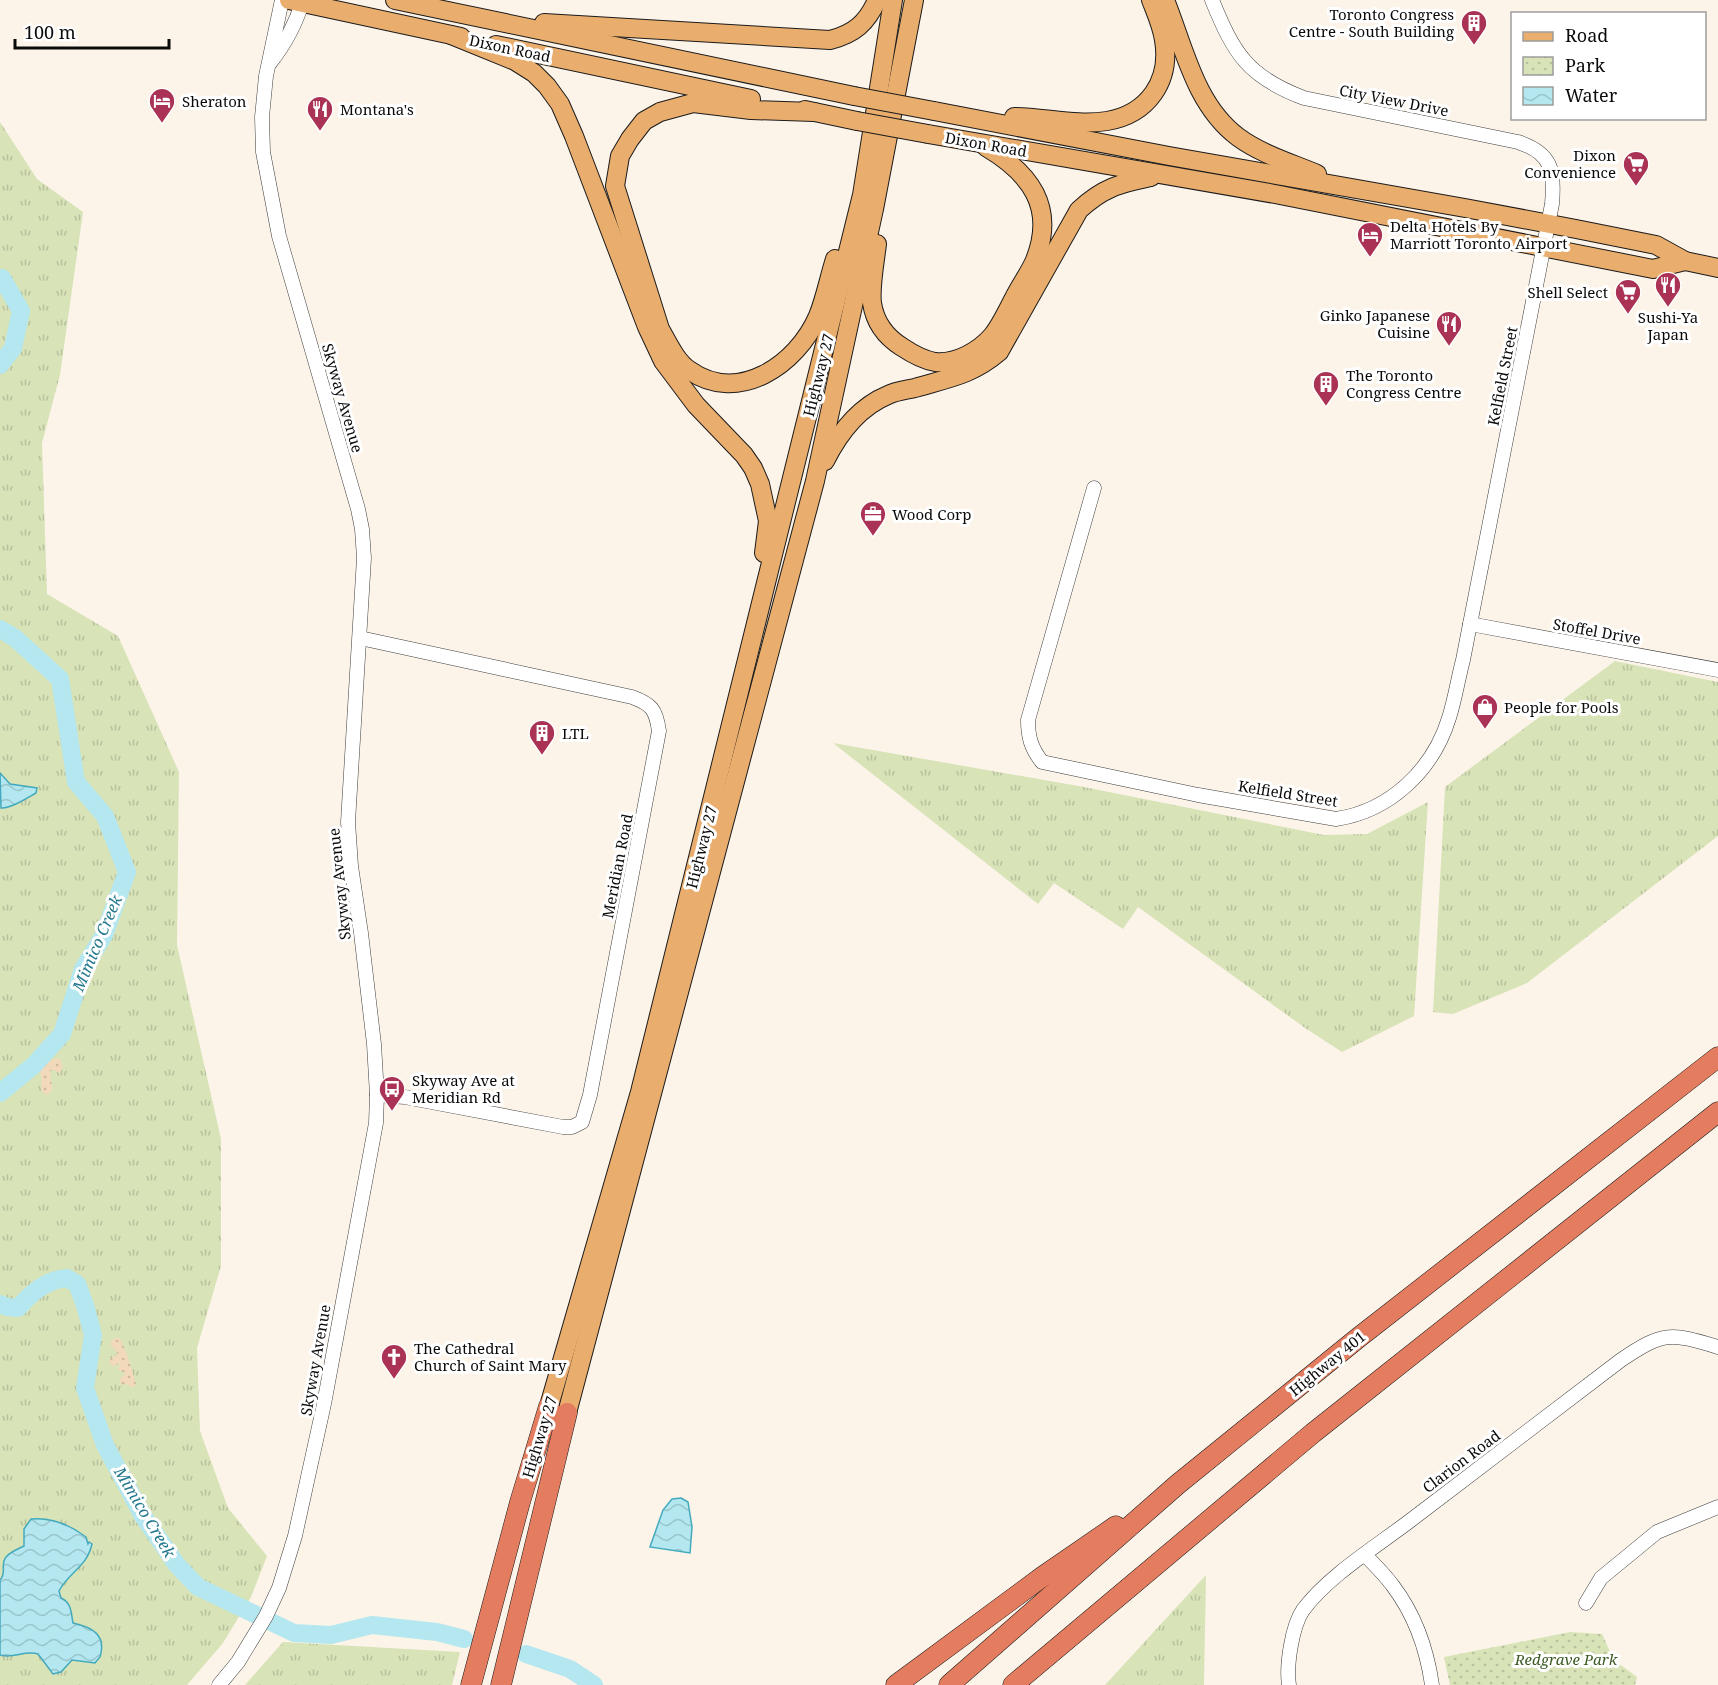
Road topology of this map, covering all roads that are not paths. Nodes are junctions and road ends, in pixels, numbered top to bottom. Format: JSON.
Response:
{"nodes":[{"id":1,"x":282,"y":0,"type":"edge"},
{"id":2,"x":395,"y":0,"type":"edge"},
{"id":3,"x":877,"y":0,"type":"edge"},
{"id":4,"x":893,"y":0,"type":"edge"},
{"id":5,"x":914,"y":0,"type":"edge"},
{"id":6,"x":1151,"y":0,"type":"edge"},
{"id":7,"x":1165,"y":0,"type":"edge"},
{"id":8,"x":1212,"y":0,"type":"edge"},
{"id":9,"x":298,"y":1,"type":"edge"},
{"id":10,"x":494,"y":21,"type":"junction"},
{"id":11,"x":451,"y":35,"type":"junction"},
{"id":12,"x":269,"y":65,"type":"junction"},
{"id":13,"x":814,"y":112,"type":"junction"},
{"id":14,"x":966,"y":117,"type":"junction"},
{"id":15,"x":980,"y":143,"type":"junction"},
{"id":16,"x":1160,"y":175,"type":"junction"},
{"id":17,"x":1278,"y":175,"type":"junction"},
{"id":18,"x":1352,"y":188,"type":"junction"},
{"id":19,"x":1275,"y":194,"type":"junction"},
{"id":20,"x":862,"y":195,"type":"junction"},
{"id":21,"x":874,"y":209,"type":"junction"},
{"id":22,"x":1548,"y":224,"type":"junction"},
{"id":23,"x":1544,"y":248,"type":"junction"},
{"id":24,"x":1685,"y":261,"type":"junction"},
{"id":25,"x":1718,"y":268,"type":"edge"},
{"id":26,"x":815,"y":481,"type":"junction"},
{"id":27,"x":1094,"y":488,"type":"dead end"},
{"id":28,"x":764,"y":593,"type":"junction"},
{"id":29,"x":1470,"y":624,"type":"junction"},
{"id":30,"x":360,"y":638,"type":"junction"},
{"id":31,"x":1718,"y":670,"type":"edge"},
{"id":32,"x":1718,"y":1057,"type":"edge"},
{"id":33,"x":377,"y":1095,"type":"junction"},
{"id":34,"x":1718,"y":1112,"type":"edge"},
{"id":35,"x":1718,"y":1347,"type":"edge"},
{"id":36,"x":558,"y":1409,"type":"junction"},
{"id":37,"x":1178,"y":1484,"type":"junction"},
{"id":38,"x":1718,"y":1507,"type":"edge"},
{"id":39,"x":1365,"y":1555,"type":"junction"},
{"id":40,"x":1586,"y":1603,"type":"dead end"},
{"id":41,"x":219,"y":1685,"type":"edge"},
{"id":42,"x":471,"y":1685,"type":"edge"},
{"id":43,"x":501,"y":1685,"type":"edge"},
{"id":44,"x":896,"y":1685,"type":"edge"},
{"id":45,"x":949,"y":1685,"type":"edge"},
{"id":46,"x":1012,"y":1685,"type":"edge"},
{"id":47,"x":1288,"y":1685,"type":"edge"},
{"id":48,"x":1432,"y":1685,"type":"edge"}],
"edges":[{"from":1,"to":12,"type":"street","name":"Skyway Avenue"},
{"from":2,"to":10,"type":"main road","name":"Dixon Road"},
{"from":3,"to":10,"type":"main road"},
{"from":4,"to":20,"type":"main road","name":"Highway 27"},
{"from":5,"to":21,"type":"main road","name":"Highway 27"},
{"from":6,"to":14,"type":"main road"},
{"from":7,"to":18,"type":"main road"},
{"from":8,"to":22,"type":"street","name":"City View Drive"},
{"from":9,"to":11,"type":"main road","name":"Dixon Road"},
{"from":9,"to":12,"type":"street","name":"Skyway Avenue"},
{"from":10,"to":14,"type":"main road","name":"Dixon Road","bridge":true},
{"from":11,"to":13,"type":"main road","name":"Dixon Road"},
{"from":11,"to":28,"type":"main road"},
{"from":12,"to":30,"type":"street","name":"Skyway Avenue"},
{"from":13,"to":15,"type":"main road","name":"Dixon Road","bridge":true},
{"from":13,"to":20,"type":"main road"},
{"from":14,"to":17,"type":"main road","name":"Dixon Road"},
{"from":15,"to":16,"type":"main road","name":"Dixon Road"},
{"from":15,"to":21,"type":"main road"},
{"from":16,"to":19,"type":"main road","name":"Dixon Road"},
{"from":16,"to":26,"type":"main road"},
{"from":17,"to":18,"type":"main road","name":"Dixon Road"},
{"from":17,"to":19,"type":"main road"},
{"from":18,"to":22,"type":"main road","name":"Dixon Road"},
{"from":19,"to":23,"type":"main road","name":"Dixon Road"},
{"from":20,"to":28,"type":"main road","name":"Highway 27"},
{"from":21,"to":26,"type":"main road","name":"Highway 27"},
{"from":22,"to":23,"type":"street","name":"Kelfield Street"},
{"from":22,"to":24,"type":"main road","name":"Dixon Road"},
{"from":23,"to":24,"type":"main road","name":"Dixon Road"},
{"from":23,"to":29,"type":"street","name":"Kelfield Street"},
{"from":24,"to":25,"type":"main road","name":"Dixon Road"},
{"from":26,"to":36,"type":"main road","name":"Highway 27"},
{"from":27,"to":29,"type":"street","name":"Kelfield Street"},
{"from":28,"to":36,"type":"main road","name":"Highway 27"},
{"from":29,"to":31,"type":"street","name":"Stoffel Drive"},
{"from":30,"to":33,"type":"street","name":"Skyway Avenue"},
{"from":30,"to":33,"type":"street","name":"Meridian Road"},
{"from":32,"to":37,"type":"highway","name":"Highway 401"},
{"from":33,"to":41,"type":"street","name":"Skyway Avenue"},
{"from":34,"to":46,"type":"highway"},
{"from":35,"to":39,"type":"street","name":"Clarion Road"},
{"from":36,"to":42,"type":"highway","name":"Highway 27"},
{"from":36,"to":43,"type":"highway","name":"Highway 27"},
{"from":37,"to":44,"type":"highway"},
{"from":37,"to":45,"type":"highway","name":"Highway 401"},
{"from":38,"to":40,"type":"street"},
{"from":39,"to":47,"type":"street","name":"Clarion Road"},
{"from":39,"to":48,"type":"street"}]}
